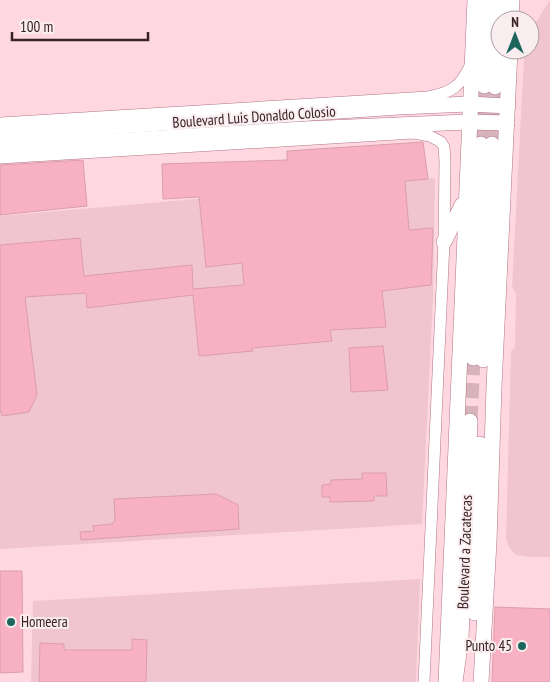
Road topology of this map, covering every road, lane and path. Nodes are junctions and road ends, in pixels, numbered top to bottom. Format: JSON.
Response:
{"nodes":[{"id":1,"x":474,"y":0,"type":"edge"},
{"id":2,"x":487,"y":0,"type":"edge"},
{"id":3,"x":498,"y":0,"type":"edge"},
{"id":4,"x":510,"y":60,"type":"edge"},
{"id":5,"x":472,"y":63,"type":"junction"},
{"id":6,"x":383,"y":100,"type":"junction"},
{"id":7,"x":469,"y":104,"type":"junction"},
{"id":8,"x":508,"y":106,"type":"junction"},
{"id":9,"x":399,"y":107,"type":"junction"},
{"id":10,"x":270,"y":111,"type":"junction"},
{"id":11,"x":468,"y":122,"type":"junction"},
{"id":12,"x":0,"y":123,"type":"edge"},
{"id":13,"x":507,"y":123,"type":"junction"},
{"id":14,"x":304,"y":129,"type":"junction"},
{"id":15,"x":22,"y":132,"type":"junction"},
{"id":16,"x":0,"y":134,"type":"edge"},
{"id":17,"x":175,"y":137,"type":"junction"},
{"id":18,"x":331,"y":138,"type":"junction"},
{"id":19,"x":0,"y":140,"type":"edge"},
{"id":20,"x":76,"y":143,"type":"junction"},
{"id":21,"x":487,"y":144,"type":"tunnel mouth"},
{"id":22,"x":0,"y":148,"type":"edge"},
{"id":23,"x":157,"y":148,"type":"junction"},
{"id":24,"x":0,"y":158,"type":"edge"},
{"id":25,"x":464,"y":199,"type":"junction"},
{"id":26,"x":444,"y":242,"type":"junction"},
{"id":27,"x":478,"y":359,"type":"tunnel mouth"},
{"id":28,"x":485,"y":673,"type":"edge"},
{"id":29,"x":424,"y":682,"type":"edge"},
{"id":30,"x":446,"y":682,"type":"edge"},
{"id":31,"x":455,"y":682,"type":"edge"},
{"id":32,"x":473,"y":682,"type":"edge"}],
"edges":[{"from":1,"to":5,"type":"main road"},
{"from":2,"to":3,"type":"main road"},
{"from":4,"to":8,"type":"main road"},
{"from":5,"to":6,"type":"street","name":"Boulevard Luis Donaldo Colosio"},
{"from":5,"to":7,"type":"main road"},
{"from":6,"to":9,"type":"main road"},
{"from":6,"to":10,"type":"street","name":"Boulevard Luis Donaldo Colosio"},
{"from":7,"to":8,"type":"main road","name":"Boulevard Luis Donaldo Colosio"},
{"from":7,"to":9,"type":"main road","name":"Boulevard Luis Donaldo Colosio"},
{"from":7,"to":11,"type":"main road"},
{"from":8,"to":13,"type":"main road"},
{"from":9,"to":10,"type":"main road","name":"Boulevard Luis Donaldo Colosio"},
{"from":10,"to":12,"type":"street","name":"Boulevard Luis Donaldo Colosio"},
{"from":10,"to":15,"type":"main road","name":"Boulevard Luis Donaldo Colosio"},
{"from":11,"to":13,"type":"main road","name":"Boulevard Luis Donaldo Colosio"},
{"from":11,"to":14,"type":"main road","name":"Boulevard Luis Donaldo Colosio"},
{"from":11,"to":25,"type":"main road"},
{"from":13,"to":28,"type":"main road"},
{"from":14,"to":17,"type":"main road","name":"Boulevard Luis Donaldo Colosio"},
{"from":14,"to":18,"type":"main road"},
{"from":15,"to":16,"type":"main road","name":"Boulevard Luis Donaldo Colosio"},
{"from":15,"to":19,"type":"main road"},
{"from":15,"to":20,"type":"main road"},
{"from":17,"to":20,"type":"main road","name":"Boulevard Luis Donaldo Colosio"},
{"from":17,"to":23,"type":"main road"},
{"from":18,"to":23,"type":"street","name":"Boulevard Luis Donaldo Colosio"},
{"from":18,"to":26,"type":"street","name":"Boulevard Luis Donaldo Colosio"},
{"from":20,"to":22,"type":"main road","name":"Boulevard Luis Donaldo Colosio"},
{"from":21,"to":27,"type":"main road"},
{"from":23,"to":24,"type":"street","name":"Boulevard Luis Donaldo Colosio"},
{"from":25,"to":26,"type":"main road"},
{"from":25,"to":30,"type":"main road"},
{"from":26,"to":29,"type":"street"},
{"from":31,"to":32,"type":"main road","name":"Boulevard a Zacatecas"}]}
